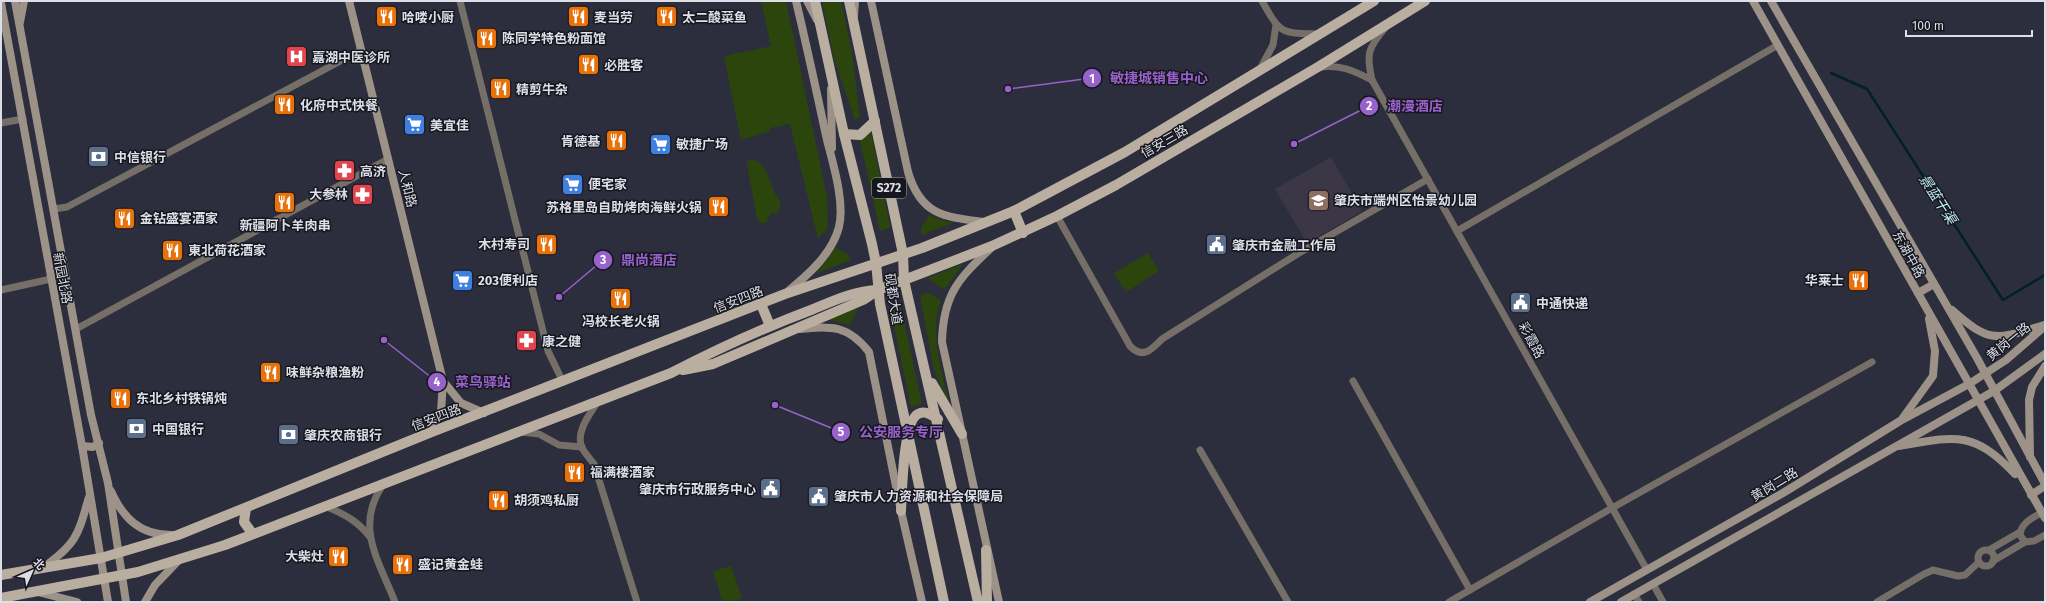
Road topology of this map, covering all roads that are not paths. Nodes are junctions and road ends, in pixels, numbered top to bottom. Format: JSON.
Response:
{"nodes":[{"id":1,"x":15,"y":1,"type":"edge"},
{"id":2,"x":24,"y":1,"type":"edge"},
{"id":3,"x":349,"y":1,"type":"edge"},
{"id":4,"x":460,"y":1,"type":"edge"},
{"id":5,"x":796,"y":1,"type":"edge"},
{"id":6,"x":807,"y":1,"type":"edge"},
{"id":7,"x":815,"y":1,"type":"edge"},
{"id":8,"x":849,"y":1,"type":"edge"},
{"id":9,"x":855,"y":1,"type":"edge"},
{"id":10,"x":871,"y":1,"type":"edge"},
{"id":11,"x":1262,"y":1,"type":"edge"},
{"id":12,"x":1374,"y":1,"type":"edge"},
{"id":13,"x":1425,"y":1,"type":"edge"},
{"id":14,"x":1753,"y":1,"type":"edge"},
{"id":15,"x":1771,"y":1,"type":"edge"},
{"id":16,"x":1,"y":3,"type":"edge"},
{"id":17,"x":1,"y":22,"type":"edge"},
{"id":18,"x":1390,"y":22,"type":"junction"},
{"id":19,"x":854,"y":23,"type":"junction"},
{"id":20,"x":1276,"y":25,"type":"junction"},
{"id":21,"x":19,"y":27,"type":"junction"},
{"id":22,"x":821,"y":28,"type":"junction"},
{"id":23,"x":6,"y":33,"type":"junction"},
{"id":24,"x":1320,"y":34,"type":"junction"},
{"id":25,"x":1778,"y":45,"type":"junction"},
{"id":26,"x":361,"y":50,"type":"junction"},
{"id":27,"x":25,"y":56,"type":"junction"},
{"id":28,"x":11,"y":58,"type":"junction"},
{"id":29,"x":1318,"y":67,"type":"junction"},
{"id":30,"x":1259,"y":71,"type":"junction"},
{"id":31,"x":831,"y":76,"type":"junction"},
{"id":32,"x":1372,"y":80,"type":"junction"},
{"id":33,"x":23,"y":119,"type":"junction"},
{"id":34,"x":875,"y":121,"type":"junction"},
{"id":35,"x":1,"y":123,"type":"edge"},
{"id":36,"x":844,"y":134,"type":"junction"},
{"id":37,"x":388,"y":160,"type":"junction"},
{"id":38,"x":832,"y":164,"type":"junction"},
{"id":39,"x":1428,"y":179,"type":"junction"},
{"id":40,"x":54,"y":210,"type":"junction"},
{"id":41,"x":1014,"y":211,"type":"junction"},
{"id":42,"x":1057,"y":216,"type":"junction"},
{"id":43,"x":986,"y":222,"type":"junction"},
{"id":44,"x":1457,"y":231,"type":"junction"},
{"id":45,"x":1023,"y":233,"type":"junction"},
{"id":46,"x":992,"y":246,"type":"junction"},
{"id":47,"x":903,"y":254,"type":"junction"},
{"id":48,"x":876,"y":263,"type":"junction"},
{"id":49,"x":51,"y":279,"type":"junction"},
{"id":50,"x":904,"y":280,"type":"junction"},
{"id":51,"x":1934,"y":284,"type":"junction"},
{"id":52,"x":1,"y":290,"type":"edge"},
{"id":53,"x":878,"y":290,"type":"junction"},
{"id":54,"x":1918,"y":293,"type":"junction"},
{"id":55,"x":785,"y":294,"type":"junction"},
{"id":56,"x":761,"y":304,"type":"junction"},
{"id":57,"x":1947,"y":306,"type":"junction"},
{"id":58,"x":1927,"y":310,"type":"junction"},
{"id":59,"x":770,"y":326,"type":"junction"},
{"id":60,"x":2045,"y":326,"type":"edge"},
{"id":61,"x":76,"y":329,"type":"junction"},
{"id":62,"x":794,"y":330,"type":"junction"},
{"id":63,"x":2045,"y":354,"type":"edge"},
{"id":64,"x":1872,"y":362,"type":"dead end"},
{"id":65,"x":2045,"y":366,"type":"edge"},
{"id":66,"x":925,"y":371,"type":"junction"},
{"id":67,"x":671,"y":373,"type":"junction"},
{"id":68,"x":1986,"y":374,"type":"junction"},
{"id":69,"x":443,"y":381,"type":"junction"},
{"id":70,"x":1353,"y":381,"type":"dead end"},
{"id":71,"x":563,"y":382,"type":"junction"},
{"id":72,"x":1969,"y":384,"type":"junction"},
{"id":73,"x":1994,"y":391,"type":"junction"},
{"id":74,"x":599,"y":399,"type":"junction"},
{"id":75,"x":1977,"y":400,"type":"junction"},
{"id":76,"x":484,"y":413,"type":"junction"},
{"id":77,"x":938,"y":419,"type":"junction"},
{"id":78,"x":1900,"y":421,"type":"junction"},
{"id":79,"x":908,"y":430,"type":"junction"},
{"id":80,"x":516,"y":431,"type":"junction"},
{"id":81,"x":429,"y":433,"type":"junction"},
{"id":82,"x":962,"y":434,"type":"junction"},
{"id":83,"x":99,"y":443,"type":"junction"},
{"id":84,"x":82,"y":446,"type":"junction"},
{"id":85,"x":582,"y":447,"type":"junction"},
{"id":86,"x":1892,"y":447,"type":"junction"},
{"id":87,"x":1200,"y":450,"type":"dead end"},
{"id":88,"x":2030,"y":458,"type":"junction"},
{"id":89,"x":2023,"y":481,"type":"junction"},
{"id":90,"x":108,"y":483,"type":"junction"},
{"id":91,"x":384,"y":483,"type":"junction"},
{"id":92,"x":2045,"y":485,"type":"edge"},
{"id":93,"x":90,"y":494,"type":"junction"},
{"id":94,"x":2031,"y":495,"type":"junction"},
{"id":95,"x":324,"y":505,"type":"junction"},
{"id":96,"x":246,"y":508,"type":"junction"},
{"id":97,"x":1612,"y":508,"type":"junction"},
{"id":98,"x":901,"y":511,"type":"junction"},
{"id":99,"x":2043,"y":515,"type":"edge"},
{"id":100,"x":2020,"y":532,"type":"junction"},
{"id":101,"x":252,"y":533,"type":"junction"},
{"id":102,"x":178,"y":535,"type":"junction"},
{"id":103,"x":2045,"y":535,"type":"edge"},
{"id":104,"x":370,"y":538,"type":"junction"},
{"id":105,"x":2025,"y":542,"type":"junction"},
{"id":106,"x":986,"y":550,"type":"junction"},
{"id":107,"x":1989,"y":550,"type":"junction"},
{"id":108,"x":118,"y":554,"type":"junction"},
{"id":109,"x":101,"y":558,"type":"junction"},
{"id":110,"x":179,"y":560,"type":"junction"},
{"id":111,"x":1993,"y":561,"type":"junction"},
{"id":112,"x":1980,"y":562,"type":"junction"},
{"id":113,"x":42,"y":568,"type":"junction"},
{"id":114,"x":1647,"y":570,"type":"junction"},
{"id":115,"x":1,"y":575,"type":"edge"},
{"id":116,"x":121,"y":575,"type":"junction"},
{"id":117,"x":105,"y":578,"type":"junction"},
{"id":118,"x":1652,"y":584,"type":"junction"},
{"id":119,"x":1470,"y":590,"type":"junction"},
{"id":120,"x":37,"y":592,"type":"junction"},
{"id":121,"x":1634,"y":594,"type":"junction"},
{"id":122,"x":1,"y":598,"type":"edge"},
{"id":123,"x":77,"y":602,"type":"edge"},
{"id":124,"x":108,"y":602,"type":"edge"},
{"id":125,"x":126,"y":602,"type":"edge"},
{"id":126,"x":145,"y":602,"type":"edge"},
{"id":127,"x":395,"y":602,"type":"edge"},
{"id":128,"x":637,"y":602,"type":"edge"},
{"id":129,"x":922,"y":602,"type":"edge"},
{"id":130,"x":944,"y":602,"type":"edge"},
{"id":131,"x":978,"y":602,"type":"edge"},
{"id":132,"x":987,"y":602,"type":"edge"},
{"id":133,"x":999,"y":602,"type":"edge"},
{"id":134,"x":1288,"y":602,"type":"edge"},
{"id":135,"x":1449,"y":602,"type":"edge"},
{"id":136,"x":1590,"y":602,"type":"edge"},
{"id":137,"x":1621,"y":602,"type":"edge"},
{"id":138,"x":1639,"y":602,"type":"edge"},
{"id":139,"x":1663,"y":602,"type":"edge"},
{"id":140,"x":1877,"y":602,"type":"edge"}],
"edges":[{"from":1,"to":21,"type":"main road","name":"新园北路"},
{"from":2,"to":21,"type":"main road"},
{"from":3,"to":26,"type":"main road","name":"人和路"},
{"from":4,"to":71,"type":"street"},
{"from":5,"to":38,"type":"main road"},
{"from":6,"to":22,"type":"main road"},
{"from":7,"to":22,"type":"main road","name":"砚都大道","number":"S272"},
{"from":8,"to":19,"type":"main road","name":"砚都大道","number":"S272"},
{"from":9,"to":19,"type":"main road"},
{"from":10,"to":43,"type":"main road"},
{"from":11,"to":20,"type":"street"},
{"from":12,"to":24,"type":"main road","name":"信安三路"},
{"from":13,"to":18,"type":"main road","name":"信安三路"},
{"from":14,"to":25,"type":"main road","name":"东湖中路"},
{"from":15,"to":51,"type":"main road","name":"东湖中路"},
{"from":16,"to":23,"type":"main road","name":"新园北路"},
{"from":17,"to":23,"type":"main road"},
{"from":18,"to":29,"type":"main road","name":"信安三路"},
{"from":18,"to":32,"type":"street"},
{"from":19,"to":34,"type":"main road","name":"砚都大道","number":"S272"},
{"from":20,"to":24,"type":"street"},
{"from":20,"to":30,"type":"street"},
{"from":21,"to":27,"type":"main road","name":"新园北路"},
{"from":22,"to":31,"type":"main road","name":"砚都大道","number":"S272"},
{"from":23,"to":28,"type":"main road","name":"新园北路"},
{"from":24,"to":30,"type":"main road","name":"信安三路"},
{"from":25,"to":44,"type":"street"},
{"from":25,"to":54,"type":"main road","name":"东湖中路"},
{"from":26,"to":37,"type":"main road","name":"人和路"},
{"from":26,"to":40,"type":"street"},
{"from":27,"to":28,"type":"main road"},
{"from":27,"to":40,"type":"main road","name":"新园北路"},
{"from":28,"to":33,"type":"main road","name":"新园北路"},
{"from":29,"to":32,"type":"street"},
{"from":29,"to":42,"type":"main road","name":"信安三路"},
{"from":30,"to":41,"type":"main road","name":"信安三路"},
{"from":31,"to":36,"type":"main road","name":"砚都大道","number":"S272"},
{"from":31,"to":38,"type":"main road"},
{"from":32,"to":39,"type":"street","name":"彩霞路"},
{"from":33,"to":35,"type":"street"},
{"from":33,"to":49,"type":"main road","name":"新园北路"},
{"from":34,"to":36,"type":"main road"},
{"from":34,"to":47,"type":"main road","name":"砚都大道","number":"S272"},
{"from":36,"to":48,"type":"main road","name":"砚都大道","number":"S272"},
{"from":37,"to":61,"type":"street"},
{"from":37,"to":69,"type":"main road","name":"人和路"},
{"from":38,"to":55,"type":"main road"},
{"from":39,"to":42,"type":"street"},
{"from":39,"to":44,"type":"street","name":"彩霞路"},
{"from":40,"to":61,"type":"main road","name":"新园北路"},
{"from":41,"to":43,"type":"main road","name":"信安三路"},
{"from":41,"to":45,"type":"main road"},
{"from":42,"to":45,"type":"main road","name":"信安三路"},
{"from":43,"to":47,"type":"main road","name":"信安三路"},
{"from":44,"to":97,"type":"street","name":"彩霞路"},
{"from":45,"to":46,"type":"main road","name":"信安三路"},
{"from":46,"to":50,"type":"main road","name":"信安三路"},
{"from":46,"to":82,"type":"main road"},
{"from":47,"to":48,"type":"main road","name":"信安三路"},
{"from":47,"to":50,"type":"main road","name":"砚都大道","number":"S272"},
{"from":48,"to":53,"type":"main road","name":"砚都大道","number":"S272"},
{"from":48,"to":55,"type":"main road","name":"信安四路"},
{"from":49,"to":52,"type":"street"},
{"from":49,"to":84,"type":"main road","name":"新园北路"},
{"from":50,"to":53,"type":"main road","name":"信安三路"},
{"from":50,"to":66,"type":"main road","name":"砚都大道","number":"S272"},
{"from":51,"to":54,"type":"main road"},
{"from":51,"to":57,"type":"main road","name":"东湖中路"},
{"from":53,"to":59,"type":"main road"},
{"from":53,"to":62,"type":"main road"},
{"from":53,"to":79,"type":"main road","name":"砚都大道","number":"S272"},
{"from":54,"to":58,"type":"main road","name":"东湖中路"},
{"from":55,"to":56,"type":"main road","name":"信安四路"},
{"from":56,"to":59,"type":"main road"},
{"from":56,"to":71,"type":"main road","name":"信安四路"},
{"from":57,"to":60,"type":"main road"},
{"from":57,"to":68,"type":"main road","name":"东湖中路"},
{"from":58,"to":72,"type":"main road","name":"东湖中路"},
{"from":58,"to":78,"type":"main road"},
{"from":59,"to":67,"type":"main road"},
{"from":60,"to":68,"type":"main road","name":"黄岗一路"},
{"from":61,"to":83,"type":"main road","name":"新园北路"},
{"from":62,"to":67,"type":"main road"},
{"from":62,"to":98,"type":"main road"},
{"from":63,"to":73,"type":"main road"},
{"from":64,"to":97,"type":"street"},
{"from":65,"to":88,"type":"main road"},
{"from":66,"to":77,"type":"main road","name":"砚都大道","number":"S272"},
{"from":66,"to":82,"type":"main road"},
{"from":67,"to":74,"type":"main road"},
{"from":68,"to":72,"type":"main road","name":"黄岗一路"},
{"from":68,"to":73,"type":"main road","name":"东湖中路"},
{"from":69,"to":76,"type":"main road"},
{"from":69,"to":81,"type":"main road"},
{"from":70,"to":119,"type":"street"},
{"from":71,"to":76,"type":"main road","name":"信安四路"},
{"from":72,"to":75,"type":"main road","name":"东湖中路"},
{"from":72,"to":78,"type":"main road","name":"黄岗二路"},
{"from":73,"to":75,"type":"main road","name":"黄岗二路"},
{"from":73,"to":88,"type":"main road","name":"东湖中路"},
{"from":74,"to":80,"type":"main road"},
{"from":74,"to":85,"type":"street"},
{"from":75,"to":86,"type":"main road","name":"黄岗二路"},
{"from":75,"to":89,"type":"main road","name":"东湖中路"},
{"from":76,"to":81,"type":"main road","name":"信安四路"},
{"from":77,"to":79,"type":"main road"},
{"from":77,"to":131,"type":"main road","name":"砚都大道","number":"S272"},
{"from":78,"to":114,"type":"main road","name":"黄岗二路"},
{"from":79,"to":98,"type":"main road"},
{"from":79,"to":130,"type":"main road","name":"砚都大道","number":"S272"},
{"from":80,"to":85,"type":"street"},
{"from":80,"to":91,"type":"main road"},
{"from":81,"to":96,"type":"main road","name":"信安四路"},
{"from":82,"to":106,"type":"main road"},
{"from":83,"to":84,"type":"main road"},
{"from":83,"to":90,"type":"main road","name":"新园北路"},
{"from":84,"to":93,"type":"main road","name":"新园北路"},
{"from":85,"to":128,"type":"street"},
{"from":86,"to":89,"type":"main road"},
{"from":86,"to":118,"type":"main road","name":"黄岗二路"},
{"from":87,"to":134,"type":"street"},
{"from":88,"to":92,"type":"main road","name":"东湖中路"},
{"from":89,"to":94,"type":"main road","name":"东湖中路"},
{"from":90,"to":102,"type":"main road"},
{"from":90,"to":108,"type":"main road","name":"新园北路"},
{"from":91,"to":95,"type":"main road"},
{"from":91,"to":104,"type":"street"},
{"from":92,"to":94,"type":"main road"},
{"from":93,"to":109,"type":"main road","name":"新园北路"},
{"from":93,"to":113,"type":"main road"},
{"from":94,"to":99,"type":"main road","name":"东湖中路"},
{"from":95,"to":101,"type":"main road"},
{"from":95,"to":104,"type":"street"},
{"from":96,"to":101,"type":"main road"},
{"from":96,"to":102,"type":"main road","name":"信安四路"},
{"from":97,"to":114,"type":"street","name":"彩霞路"},
{"from":97,"to":119,"type":"street"},
{"from":98,"to":129,"type":"main road"},
{"from":99,"to":100,"type":"street"},
{"from":100,"to":105,"type":"street"},
{"from":100,"to":107,"type":"street"},
{"from":101,"to":110,"type":"main road"},
{"from":102,"to":108,"type":"main road","name":"信安四路"},
{"from":103,"to":105,"type":"street"},
{"from":104,"to":127,"type":"street"},
{"from":105,"to":111,"type":"street"},
{"from":106,"to":132,"type":"main road"},
{"from":106,"to":133,"type":"main road"},
{"from":107,"to":111,"type":"street"},
{"from":107,"to":112,"type":"street"},
{"from":108,"to":109,"type":"main road","name":"信安四路"},
{"from":108,"to":116,"type":"main road","name":"新园北路"},
{"from":109,"to":113,"type":"main road","name":"信安四路"},
{"from":109,"to":117,"type":"main road","name":"新园北路"},
{"from":110,"to":116,"type":"main road"},
{"from":110,"to":126,"type":"main road"},
{"from":111,"to":112,"type":"street"},
{"from":112,"to":140,"type":"street"},
{"from":113,"to":115,"type":"main road","name":"信安四路"},
{"from":114,"to":136,"type":"main road","name":"黄岗二路"},
{"from":116,"to":117,"type":"main road"},
{"from":116,"to":125,"type":"main road","name":"新园北路"},
{"from":117,"to":120,"type":"main road"},
{"from":117,"to":124,"type":"main road","name":"新园北路"},
{"from":118,"to":121,"type":"main road","name":"黄岗二路"},
{"from":118,"to":139,"type":"street"},
{"from":119,"to":135,"type":"street"},
{"from":120,"to":122,"type":"main road"},
{"from":120,"to":123,"type":"main road"},
{"from":121,"to":137,"type":"main road","name":"黄岗二路"},
{"from":121,"to":138,"type":"street"}]}
